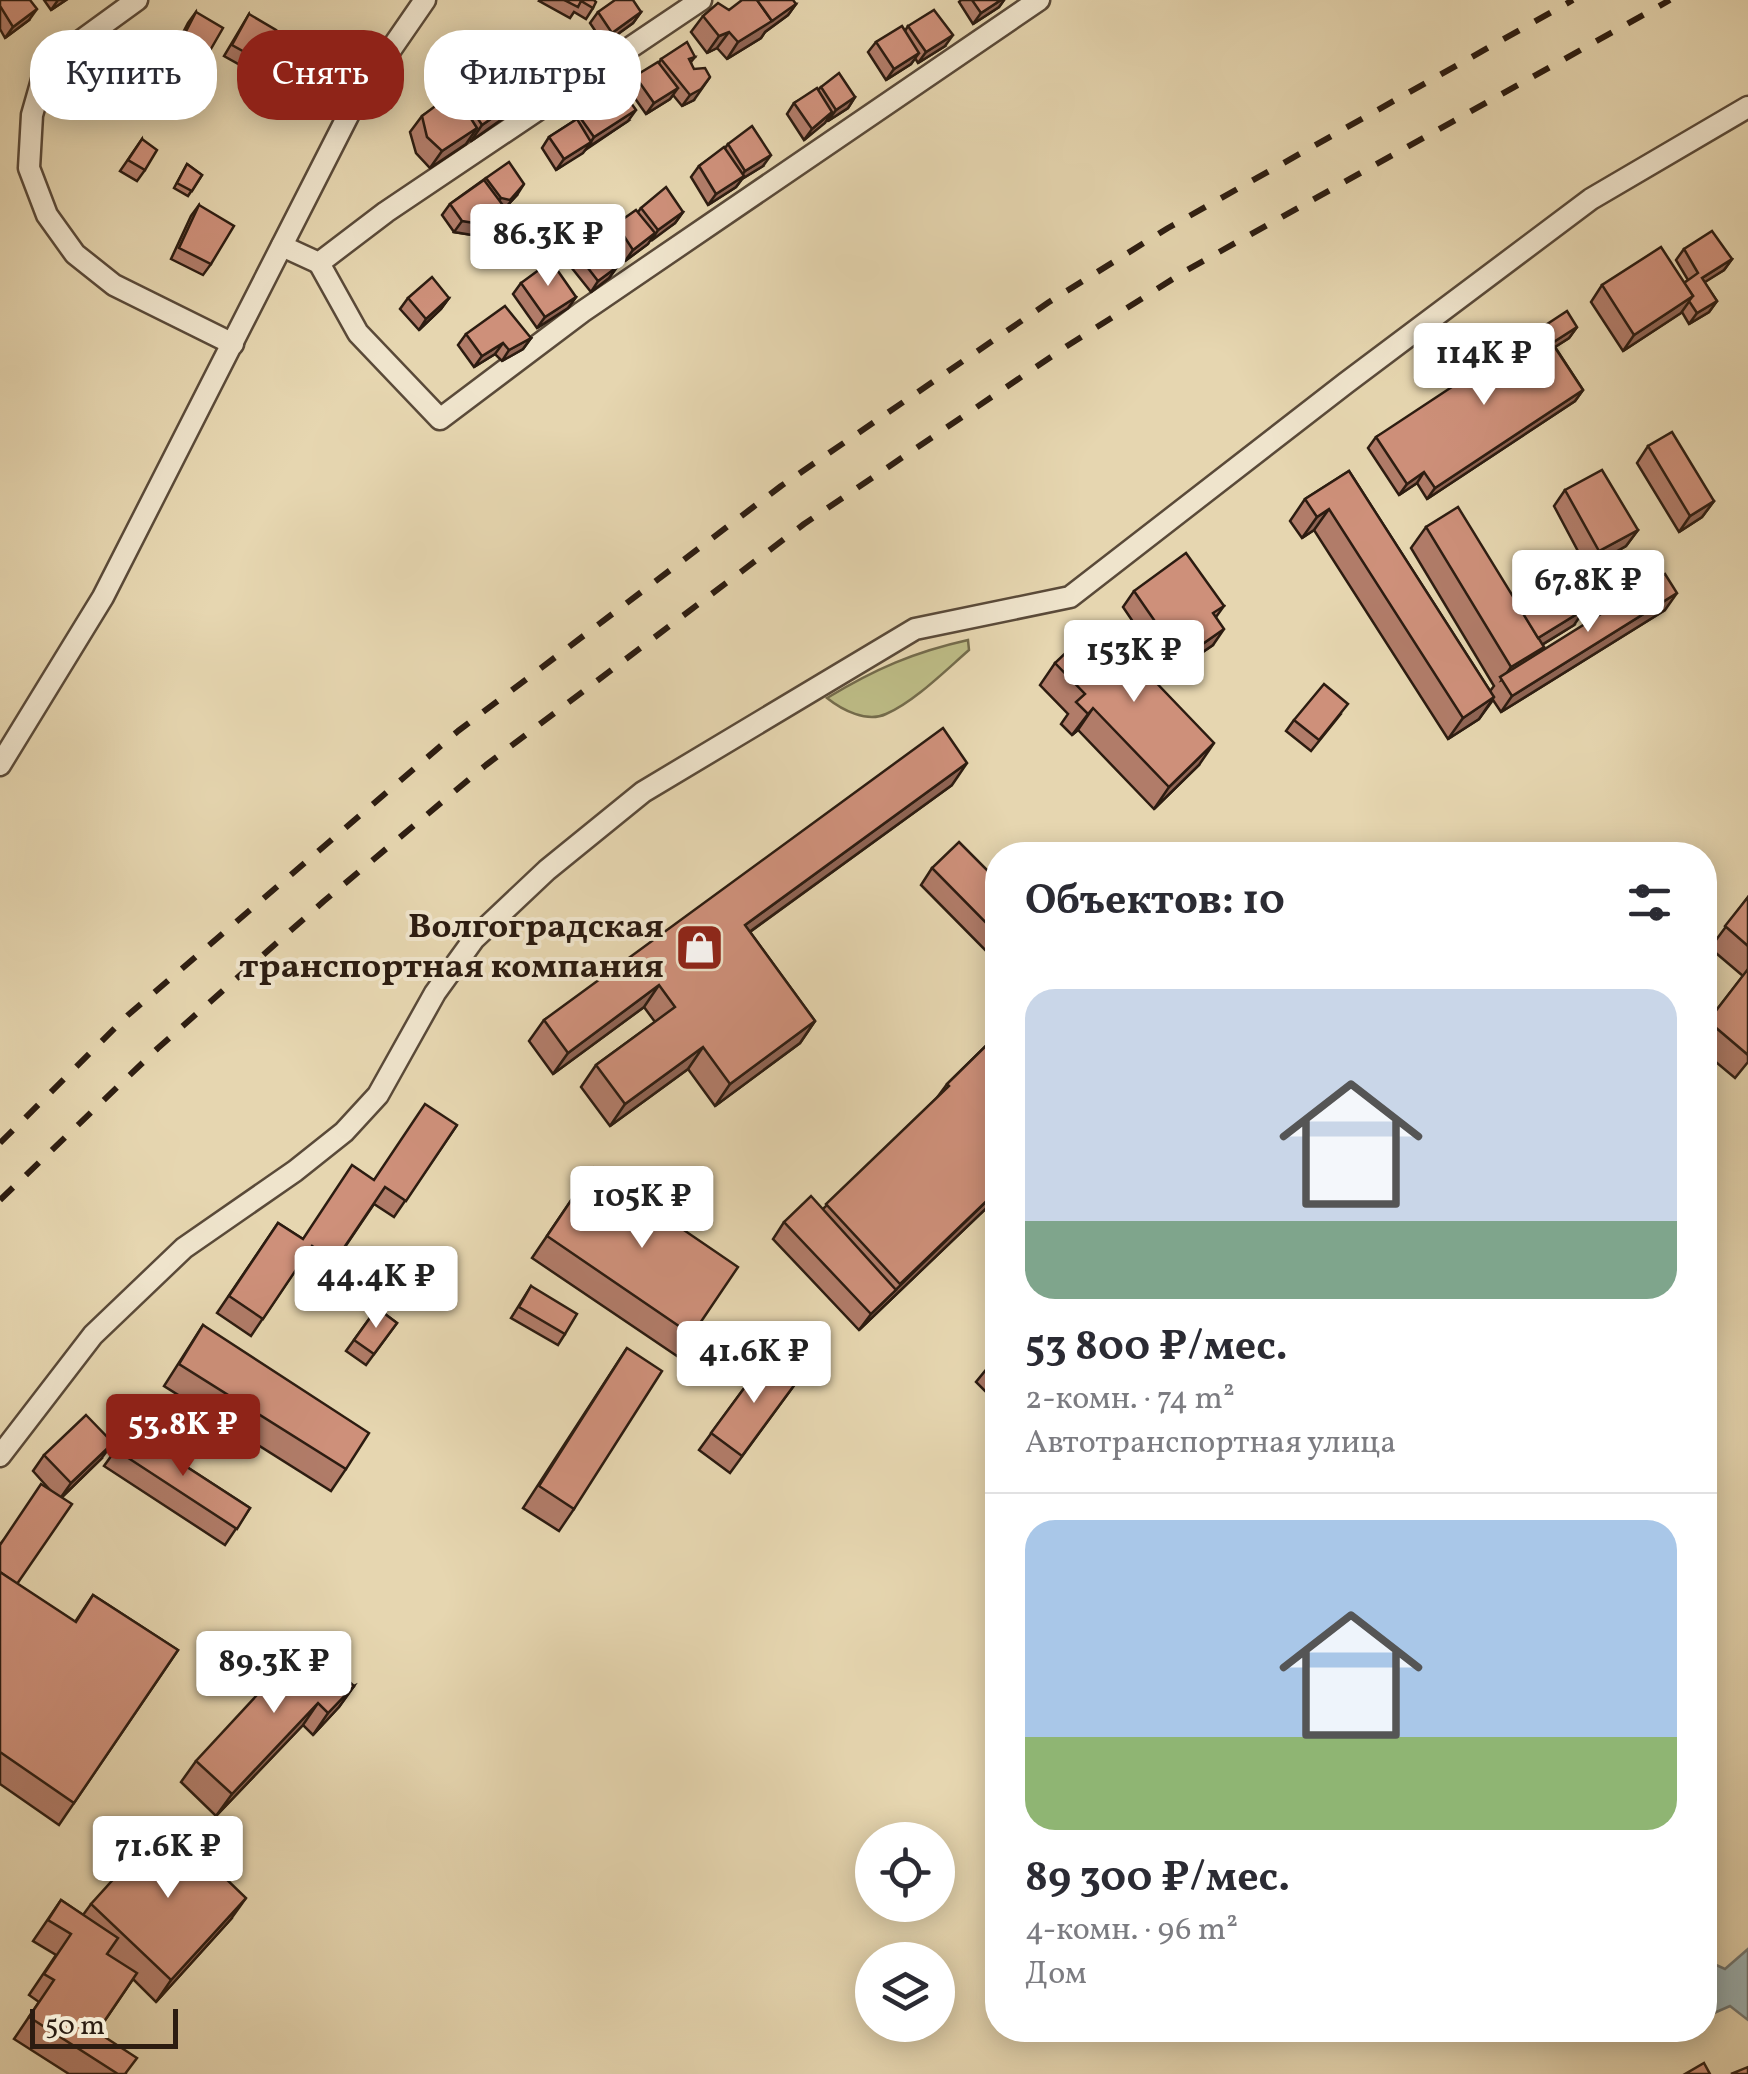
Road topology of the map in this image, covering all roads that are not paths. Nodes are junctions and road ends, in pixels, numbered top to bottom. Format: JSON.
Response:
{"nodes":[{"id":1,"x":137,"y":0,"type":"edge"},
{"id":2,"x":426,"y":0,"type":"edge"},
{"id":3,"x":701,"y":0,"type":"edge"},
{"id":4,"x":1039,"y":0,"type":"edge"},
{"id":5,"x":1748,"y":106,"type":"edge"},
{"id":6,"x":282,"y":246,"type":"junction"},
{"id":7,"x":319,"y":263,"type":"junction"},
{"id":8,"x":233,"y":344,"type":"junction"},
{"id":9,"x":0,"y":766,"type":"edge"},
{"id":10,"x":0,"y":1456,"type":"edge"}],
"edges":[{"from":1,"to":8,"type":"street"},
{"from":2,"to":6,"type":"street"},
{"from":3,"to":7,"type":"street"},
{"from":4,"to":7,"type":"street"},
{"from":5,"to":10,"type":"street"},
{"from":6,"to":7,"type":"street"},
{"from":6,"to":8,"type":"street"},
{"from":8,"to":9,"type":"street"}]}
